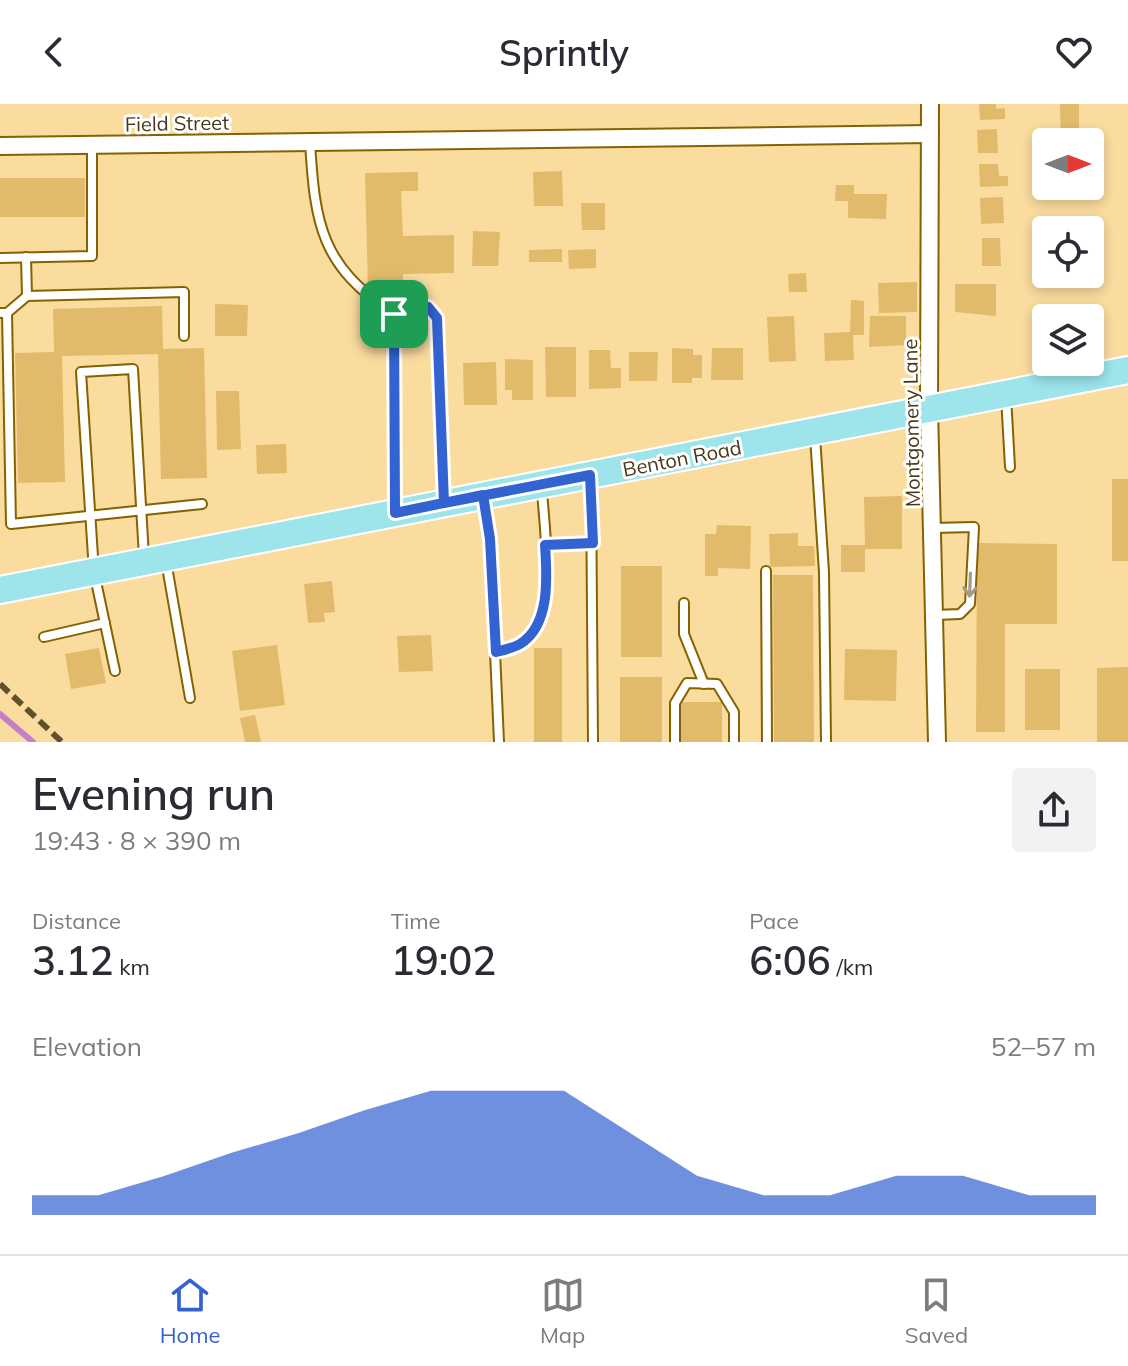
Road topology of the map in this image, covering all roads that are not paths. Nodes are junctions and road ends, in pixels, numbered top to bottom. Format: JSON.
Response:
{"nodes":[{"id":1,"x":930,"y":104,"type":"edge"},
{"id":2,"x":930,"y":134,"type":"junction"},
{"id":3,"x":310,"y":142,"type":"junction"},
{"id":4,"x":92,"y":145,"type":"junction"},
{"id":5,"x":0,"y":146,"type":"edge"},
{"id":6,"x":26,"y":257,"type":"junction"},
{"id":7,"x":0,"y":258,"type":"edge"},
{"id":8,"x":27,"y":296,"type":"junction"},
{"id":9,"x":3,"y":313,"type":"edge"},
{"id":10,"x":394,"y":314,"type":"junction"},
{"id":11,"x":184,"y":336,"type":"dead end"},
{"id":12,"x":1128,"y":370,"type":"edge"},
{"id":13,"x":1006,"y":394,"type":"junction"},
{"id":14,"x":929,"y":408,"type":"junction"},
{"id":15,"x":815,"y":431,"type":"junction"},
{"id":16,"x":1010,"y":467,"type":"dead end"},
{"id":17,"x":590,"y":475,"type":"junction"},
{"id":18,"x":542,"y":484,"type":"junction"},
{"id":19,"x":483,"y":495,"type":"junction"},
{"id":20,"x":444,"y":503,"type":"junction"},
{"id":21,"x":202,"y":504,"type":"dead end"},
{"id":22,"x":140,"y":510,"type":"junction"},
{"id":23,"x":395,"y":513,"type":"junction"},
{"id":24,"x":90,"y":516,"type":"junction"},
{"id":25,"x":933,"y":528,"type":"junction"},
{"id":26,"x":593,"y":543,"type":"junction"},
{"id":27,"x":545,"y":545,"type":"junction"},
{"id":28,"x":155,"y":560,"type":"junction"},
{"id":29,"x":766,"y":571,"type":"dead end"},
{"id":30,"x":94,"y":572,"type":"junction"},
{"id":31,"x":0,"y":590,"type":"edge"},
{"id":32,"x":684,"y":603,"type":"dead end"},
{"id":33,"x":935,"y":615,"type":"junction"},
{"id":34,"x":105,"y":623,"type":"junction"},
{"id":35,"x":44,"y":637,"type":"dead end"},
{"id":36,"x":496,"y":652,"type":"junction"},
{"id":37,"x":115,"y":671,"type":"dead end"},
{"id":38,"x":704,"y":684,"type":"junction"},
{"id":39,"x":190,"y":698,"type":"dead end"},
{"id":40,"x":499,"y":742,"type":"edge"},
{"id":41,"x":593,"y":742,"type":"edge"},
{"id":42,"x":675,"y":742,"type":"edge"},
{"id":43,"x":734,"y":742,"type":"edge"},
{"id":44,"x":767,"y":742,"type":"edge"},
{"id":45,"x":826,"y":742,"type":"edge"},
{"id":46,"x":937,"y":742,"type":"edge"}],
"edges":[{"from":1,"to":2,"type":"street","name":"Montgomery Lane"},
{"from":2,"to":3,"type":"street","name":"Field Street"},
{"from":2,"to":14,"type":"street","name":"Montgomery Lane"},
{"from":3,"to":4,"type":"street","name":"Field Street"},
{"from":3,"to":10,"type":"lane"},
{"from":4,"to":5,"type":"street","name":"Field Street"},
{"from":4,"to":6,"type":"lane"},
{"from":6,"to":7,"type":"lane"},
{"from":6,"to":8,"type":"lane"},
{"from":8,"to":9,"type":"lane"},
{"from":8,"to":11,"type":"lane"},
{"from":9,"to":24,"type":"lane"},
{"from":10,"to":20,"type":"lane"},
{"from":10,"to":23,"type":"lane"},
{"from":12,"to":13,"type":"main road","name":"Benton Road"},
{"from":13,"to":14,"type":"main road","name":"Benton Road"},
{"from":13,"to":16,"type":"lane"},
{"from":14,"to":15,"type":"main road","name":"Benton Road"},
{"from":14,"to":25,"type":"street","name":"Montgomery Lane"},
{"from":15,"to":17,"type":"main road","name":"Benton Road"},
{"from":15,"to":45,"type":"lane"},
{"from":17,"to":18,"type":"main road","name":"Benton Road"},
{"from":17,"to":26,"type":"lane"},
{"from":18,"to":19,"type":"main road","name":"Benton Road"},
{"from":18,"to":27,"type":"lane"},
{"from":19,"to":20,"type":"main road","name":"Benton Road"},
{"from":19,"to":36,"type":"lane"},
{"from":20,"to":23,"type":"main road","name":"Benton Road"},
{"from":21,"to":22,"type":"lane"},
{"from":22,"to":24,"type":"lane"},
{"from":22,"to":24,"type":"lane"},
{"from":22,"to":28,"type":"lane"},
{"from":23,"to":28,"type":"main road","name":"Benton Road"},
{"from":24,"to":30,"type":"lane"},
{"from":25,"to":33,"type":"street","name":"Montgomery Lane"},
{"from":25,"to":33,"type":"lane","one_way":true},
{"from":26,"to":27,"type":"lane"},
{"from":26,"to":41,"type":"lane"},
{"from":27,"to":36,"type":"lane"},
{"from":28,"to":30,"type":"main road","name":"Benton Road"},
{"from":28,"to":39,"type":"lane"},
{"from":29,"to":44,"type":"lane"},
{"from":30,"to":31,"type":"main road","name":"Benton Road"},
{"from":30,"to":34,"type":"lane"},
{"from":32,"to":38,"type":"lane"},
{"from":33,"to":46,"type":"street","name":"Montgomery Lane"},
{"from":34,"to":35,"type":"lane"},
{"from":34,"to":37,"type":"lane"},
{"from":36,"to":40,"type":"lane"},
{"from":38,"to":42,"type":"lane"},
{"from":38,"to":43,"type":"lane"}]}
